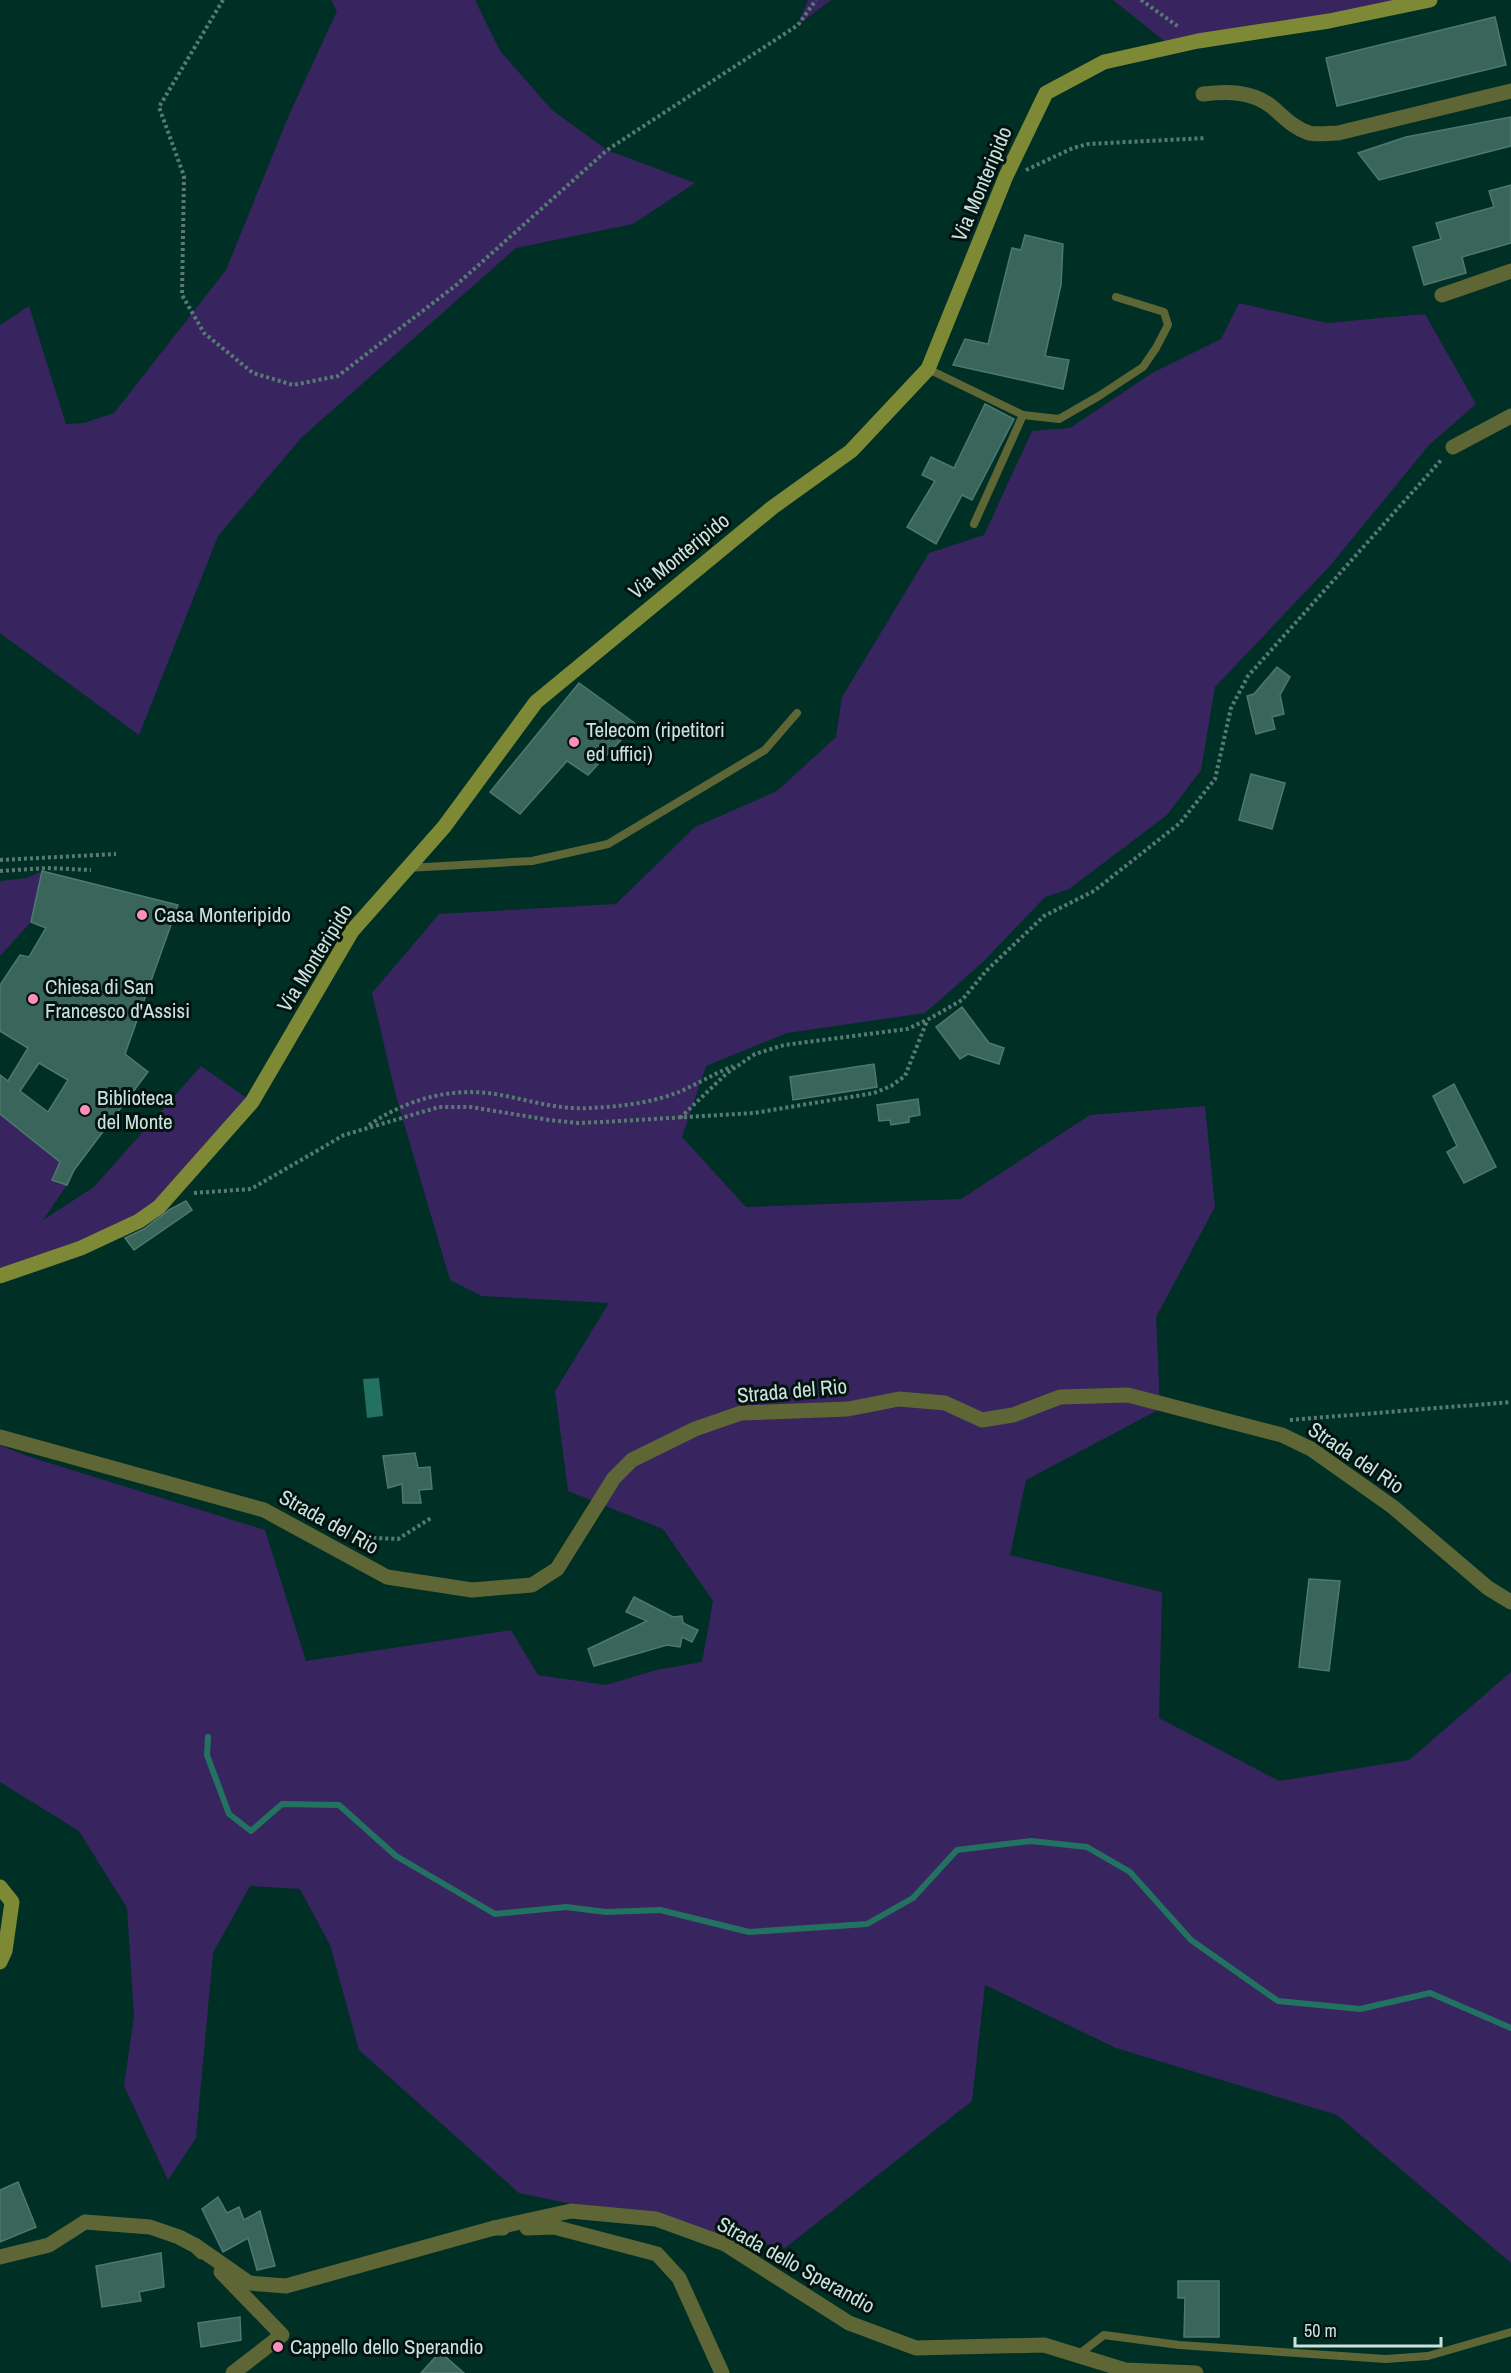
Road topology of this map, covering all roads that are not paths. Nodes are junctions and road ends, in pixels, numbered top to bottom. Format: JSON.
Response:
{"nodes":[{"id":1,"x":1430,"y":0,"type":"edge"},
{"id":2,"x":1511,"y":91,"type":"edge"},
{"id":3,"x":1203,"y":94,"type":"dead end"},
{"id":4,"x":1511,"y":272,"type":"edge"},
{"id":5,"x":1442,"y":296,"type":"dead end"},
{"id":6,"x":1116,"y":297,"type":"dead end"},
{"id":7,"x":928,"y":369,"type":"junction"},
{"id":8,"x":1023,"y":416,"type":"junction"},
{"id":9,"x":1511,"y":416,"type":"edge"},
{"id":10,"x":1453,"y":447,"type":"road end"},
{"id":11,"x":974,"y":524,"type":"dead end"},
{"id":12,"x":797,"y":713,"type":"dead end"},
{"id":13,"x":407,"y":868,"type":"junction"},
{"id":14,"x":0,"y":1276,"type":"edge"},
{"id":15,"x":0,"y":1437,"type":"edge"},
{"id":16,"x":1511,"y":1602,"type":"edge"},
{"id":17,"x":0,"y":1887,"type":"edge"},
{"id":18,"x":0,"y":1962,"type":"edge"},
{"id":19,"x":494,"y":2228,"type":"junction"},
{"id":20,"x":196,"y":2246,"type":"junction"},
{"id":21,"x":0,"y":2257,"type":"edge"},
{"id":22,"x":1511,"y":2332,"type":"edge"},
{"id":23,"x":1077,"y":2355,"type":"junction"},
{"id":24,"x":233,"y":2373,"type":"edge"},
{"id":25,"x":722,"y":2373,"type":"edge"},
{"id":26,"x":1196,"y":2373,"type":"edge"}],
"edges":[{"from":1,"to":7,"type":"street","name":"Via Monteripido"},
{"from":2,"to":3,"type":"street"},
{"from":4,"to":5,"type":"street"},
{"from":6,"to":8,"type":"lane"},
{"from":7,"to":8,"type":"lane"},
{"from":7,"to":13,"type":"street","name":"Via Monteripido"},
{"from":8,"to":11,"type":"lane"},
{"from":9,"to":10,"type":"street"},
{"from":12,"to":13,"type":"lane"},
{"from":13,"to":14,"type":"street","name":"Via Monteripido"},
{"from":15,"to":16,"type":"street","name":"Strada del Rio"},
{"from":17,"to":18,"type":"street"},
{"from":19,"to":20,"type":"street","name":"Strada dello Sperandio"},
{"from":19,"to":23,"type":"street","name":"Strada dello Sperandio"},
{"from":19,"to":25,"type":"street","name":"Strada dello Sperandio"},
{"from":20,"to":21,"type":"street","name":"Strada dello Sperandio"},
{"from":20,"to":24,"type":"street","name":"Strada dello Sperandio"},
{"from":22,"to":23,"type":"lane"},
{"from":23,"to":26,"type":"street","name":"Strada dello Sperandio"}]}
